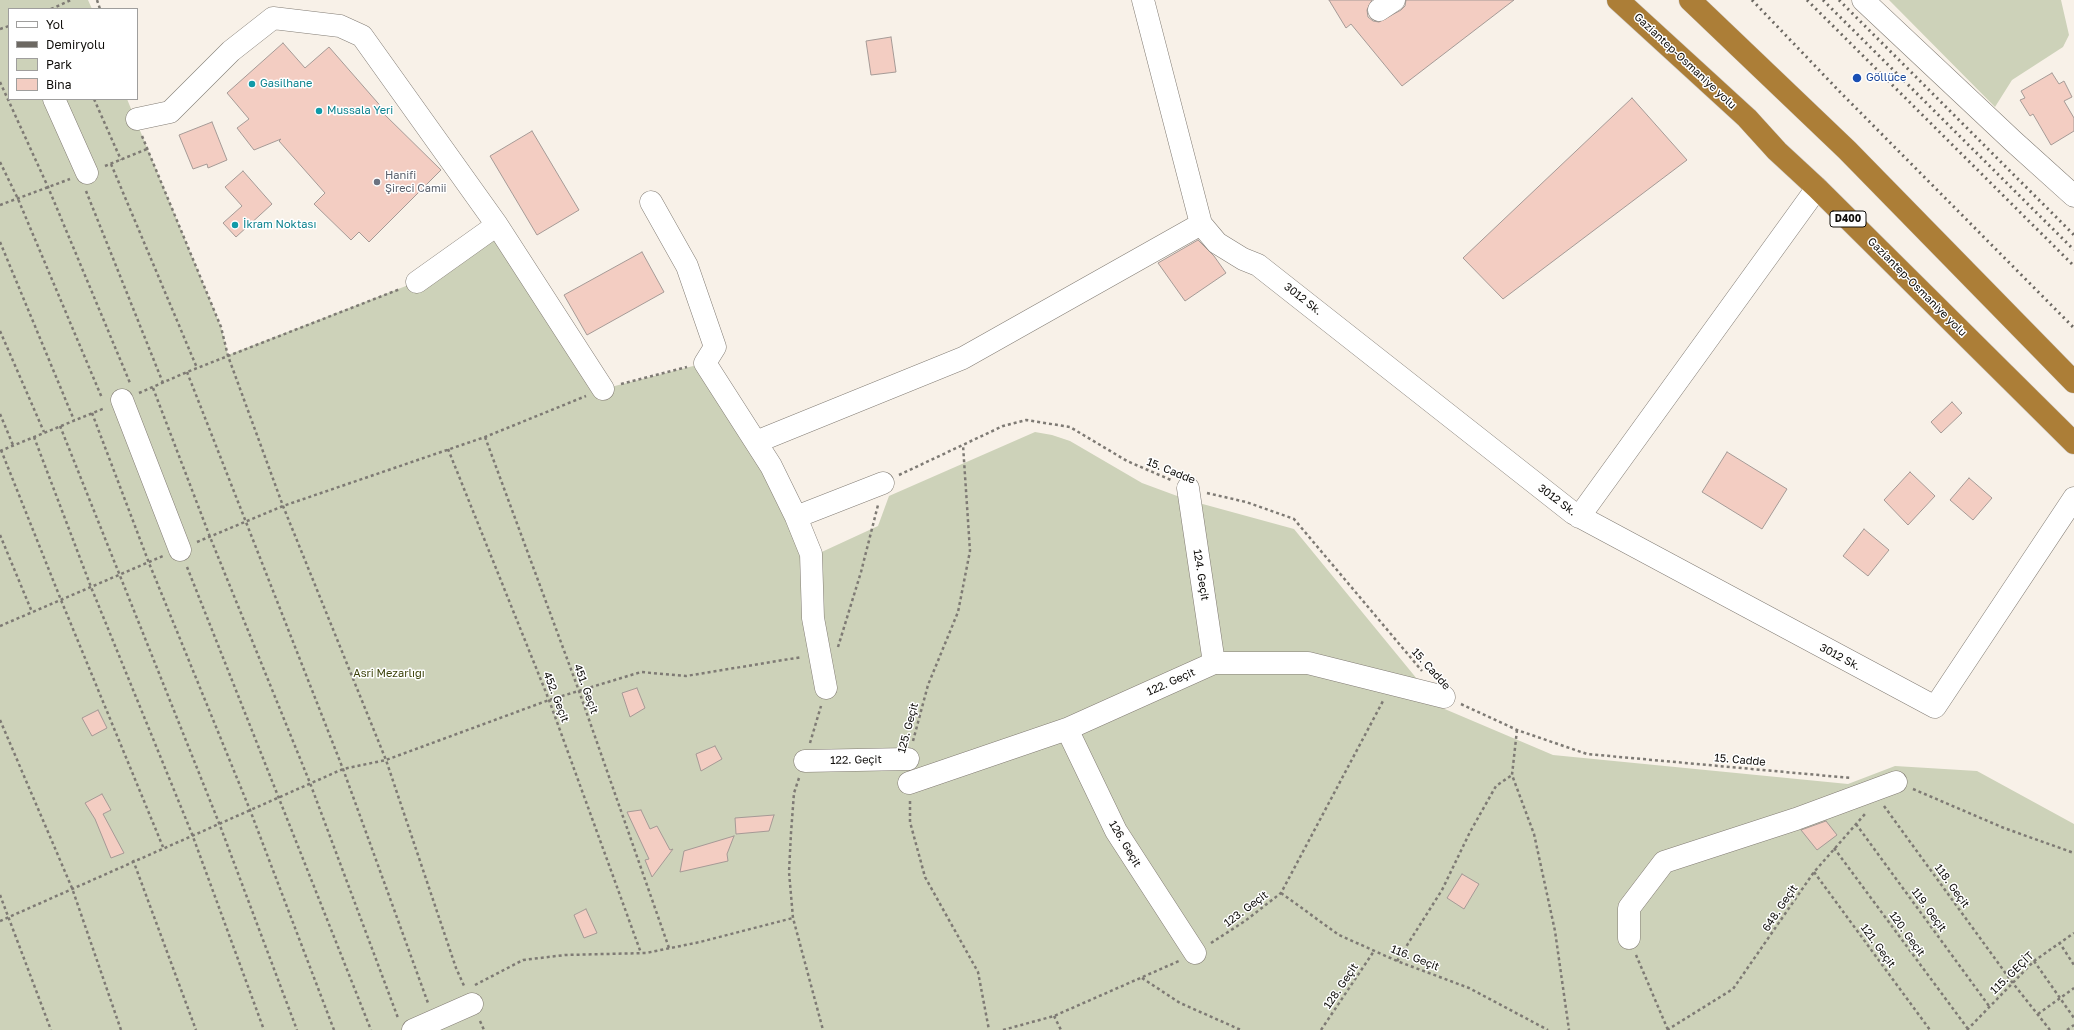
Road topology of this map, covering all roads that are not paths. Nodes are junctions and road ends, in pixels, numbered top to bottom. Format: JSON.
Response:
{"nodes":[{"id":1,"x":1143,"y":0,"type":"edge"},
{"id":2,"x":1618,"y":0,"type":"edge"},
{"id":3,"x":1690,"y":0,"type":"edge"},
{"id":4,"x":1863,"y":0,"type":"edge"},
{"id":5,"x":54,"y":100,"type":"edge"},
{"id":6,"x":137,"y":119,"type":"road end"},
{"id":7,"x":87,"y":182,"type":"road end"},
{"id":8,"x":1817,"y":188,"type":"junction"},
{"id":9,"x":2074,"y":196,"type":"edge"},
{"id":10,"x":651,"y":202,"type":"dead end"},
{"id":11,"x":1201,"y":224,"type":"junction"},
{"id":12,"x":497,"y":225,"type":"junction"},
{"id":13,"x":417,"y":282,"type":"road end"},
{"id":14,"x":2074,"y":382,"type":"edge"},
{"id":15,"x":603,"y":389,"type":"road end"},
{"id":16,"x":121,"y":401,"type":"road end"},
{"id":17,"x":756,"y":442,"type":"junction"},
{"id":18,"x":2074,"y":443,"type":"edge"},
{"id":19,"x":883,"y":483,"type":"road end"},
{"id":20,"x":1188,"y":488,"type":"road end"},
{"id":21,"x":2074,"y":498,"type":"edge"},
{"id":22,"x":796,"y":517,"type":"junction"},
{"id":23,"x":1579,"y":517,"type":"junction"},
{"id":24,"x":180,"y":550,"type":"road end"},
{"id":25,"x":1214,"y":663,"type":"junction"},
{"id":26,"x":826,"y":688,"type":"dead end"},
{"id":27,"x":1444,"y":697,"type":"road end"},
{"id":28,"x":1067,"y":729,"type":"junction"},
{"id":29,"x":908,"y":759,"type":"road end"},
{"id":30,"x":805,"y":761,"type":"dead end"},
{"id":31,"x":1896,"y":782,"type":"road end"},
{"id":32,"x":909,"y":783,"type":"road end"},
{"id":33,"x":1629,"y":938,"type":"road end"},
{"id":34,"x":1195,"y":954,"type":"road end"},
{"id":35,"x":472,"y":1004,"type":"road end"},
{"id":36,"x":406,"y":1026,"type":"edge"}],
"edges":[{"from":1,"to":11,"type":"street","name":"3012 Sk."},
{"from":2,"to":8,"type":"highway","name":"Gaziantep-Osmaniye yolu","number":"D400"},
{"from":3,"to":14,"type":"highway"},
{"from":4,"to":9,"type":"street"},
{"from":5,"to":7,"type":"street"},
{"from":6,"to":12,"type":"street"},
{"from":8,"to":18,"type":"highway","name":"Gaziantep-Osmaniye yolu","number":"D400"},
{"from":8,"to":23,"type":"street"},
{"from":10,"to":17,"type":"street"},
{"from":11,"to":17,"type":"street"},
{"from":11,"to":23,"type":"street","name":"3012 Sk."},
{"from":12,"to":13,"type":"street"},
{"from":12,"to":15,"type":"street"},
{"from":16,"to":24,"type":"street"},
{"from":17,"to":22,"type":"street"},
{"from":19,"to":22,"type":"street"},
{"from":20,"to":25,"type":"street","name":"124. Geçit"},
{"from":21,"to":23,"type":"street","name":"3012 Sk."},
{"from":22,"to":26,"type":"street"},
{"from":25,"to":27,"type":"street","name":"122. Geçit"},
{"from":25,"to":28,"type":"street","name":"122. Geçit"},
{"from":28,"to":32,"type":"street","name":"122. Geçit"},
{"from":28,"to":34,"type":"street","name":"126. Geçit"},
{"from":29,"to":30,"type":"street","name":"122. Geçit"},
{"from":31,"to":33,"type":"street"},
{"from":35,"to":36,"type":"street"}]}
